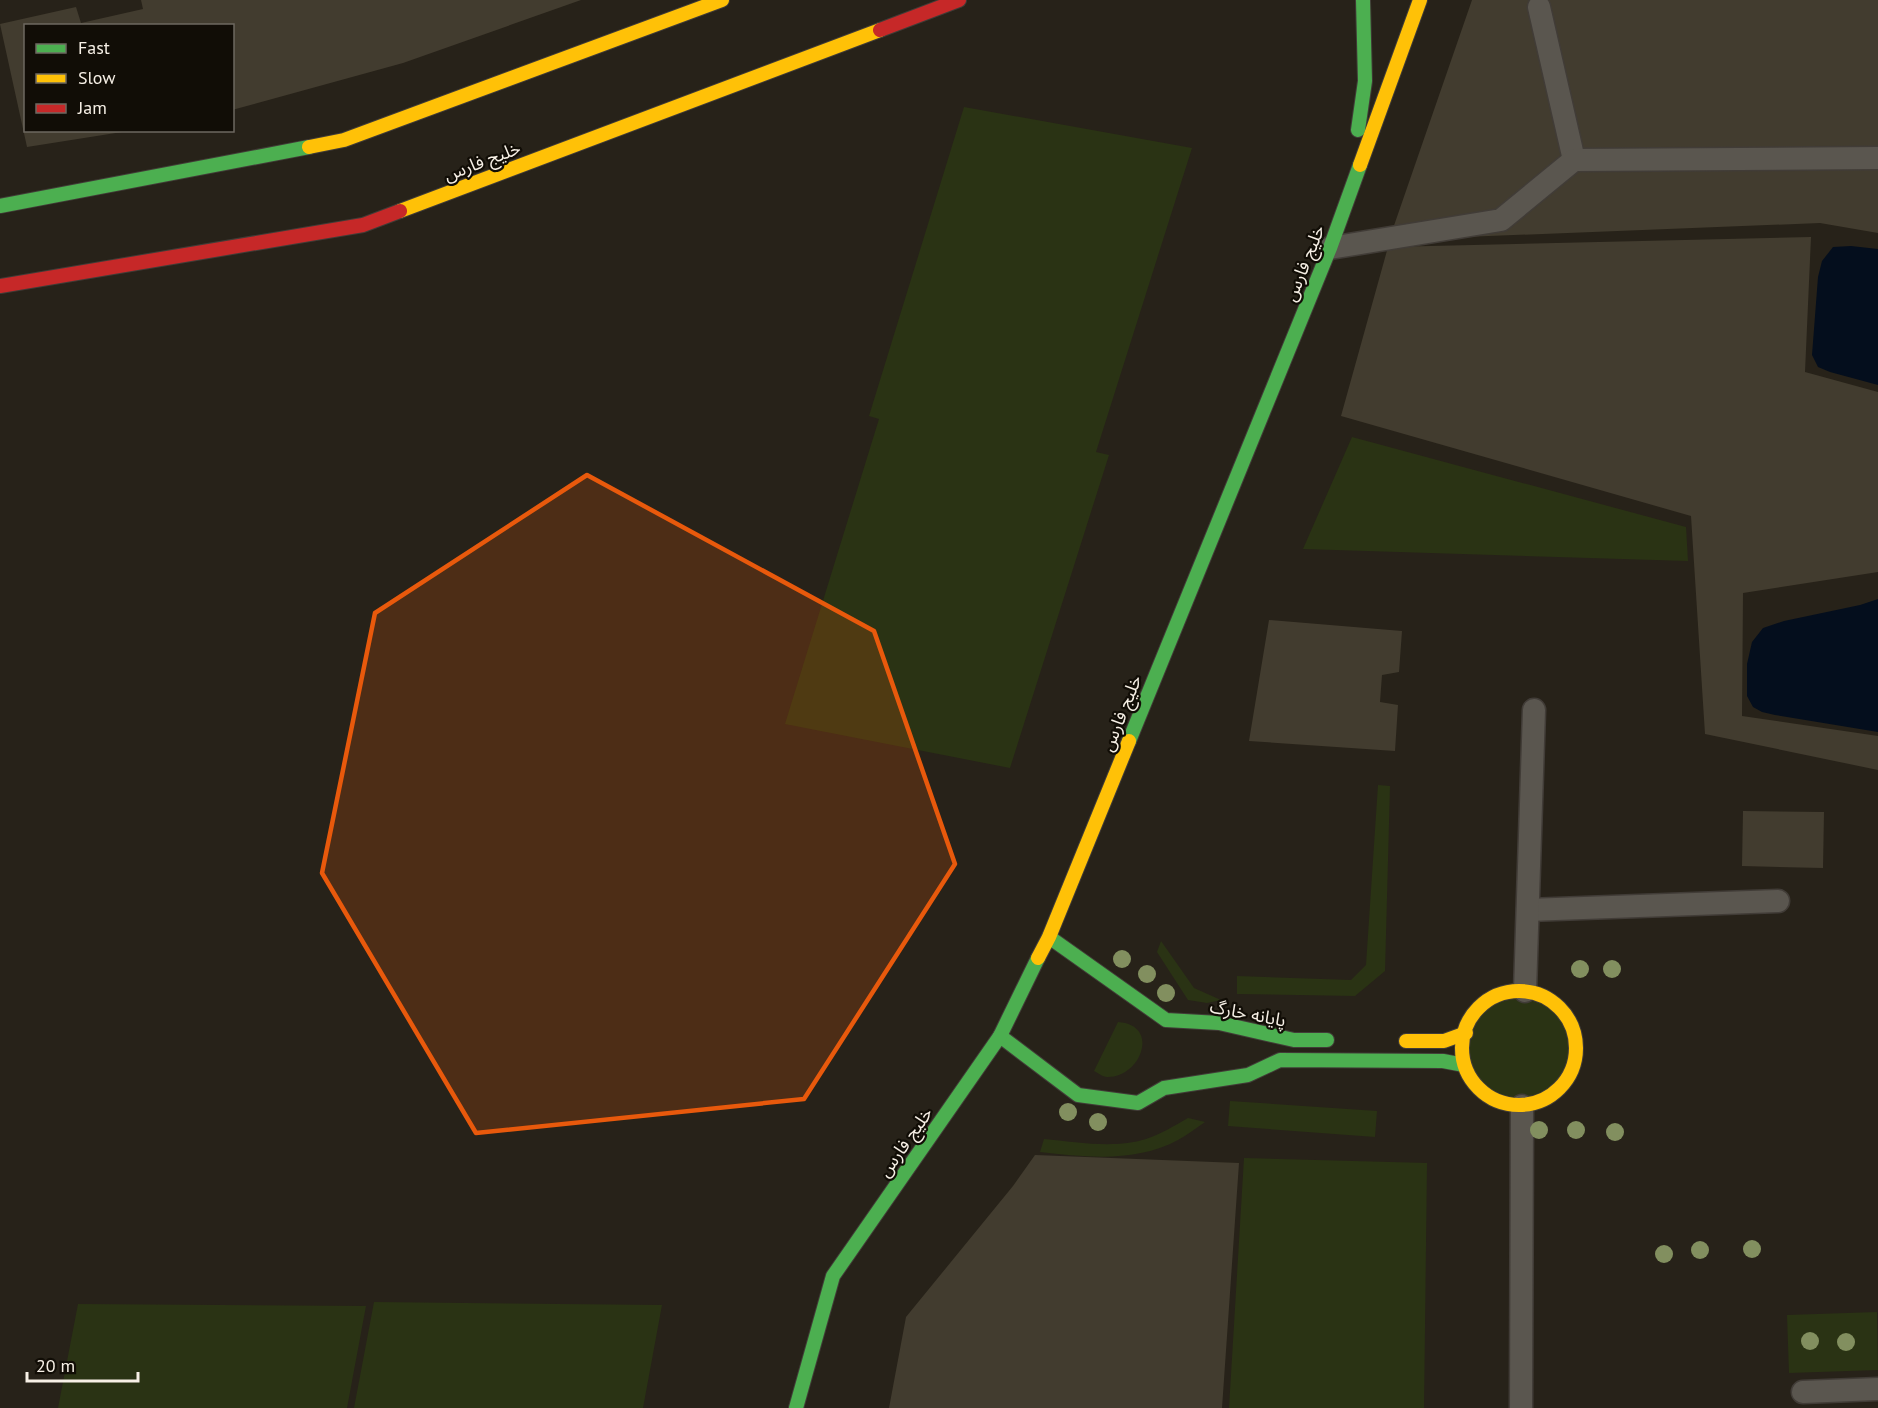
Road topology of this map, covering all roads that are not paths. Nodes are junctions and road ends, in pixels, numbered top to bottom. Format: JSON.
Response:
{"nodes":[{"id":1,"x":722,"y":0,"type":"edge"},
{"id":2,"x":959,"y":0,"type":"edge"},
{"id":3,"x":1363,"y":0,"type":"edge"},
{"id":4,"x":1420,"y":0,"type":"edge"},
{"id":5,"x":1539,"y":7,"type":"dead end"},
{"id":6,"x":1878,"y":158,"type":"edge"},
{"id":7,"x":1574,"y":160,"type":"junction"},
{"id":8,"x":1348,"y":202,"type":"junction"},
{"id":9,"x":0,"y":206,"type":"edge"},
{"id":10,"x":1330,"y":248,"type":"junction"},
{"id":11,"x":0,"y":286,"type":"edge"},
{"id":12,"x":1534,"y":710,"type":"dead end"},
{"id":13,"x":1778,"y":901,"type":"dead end"},
{"id":14,"x":1528,"y":910,"type":"junction"},
{"id":15,"x":1049,"y":938,"type":"junction"},
{"id":16,"x":1525,"y":991,"type":"junction"},
{"id":17,"x":1466,"y":1033,"type":"junction"},
{"id":18,"x":1000,"y":1036,"type":"junction"},
{"id":19,"x":1340,"y":1040,"type":"dead end"},
{"id":20,"x":1398,"y":1041,"type":"dead end"},
{"id":21,"x":1464,"y":1065,"type":"junction"},
{"id":22,"x":1522,"y":1106,"type":"junction"},
{"id":23,"x":1878,"y":1389,"type":"edge"},
{"id":24,"x":1803,"y":1392,"type":"dead end"},
{"id":25,"x":796,"y":1408,"type":"edge"},
{"id":26,"x":1521,"y":1408,"type":"edge"}],
"edges":[{"from":1,"to":9,"type":"main road"},
{"from":2,"to":11,"type":"main road","name":"خلیج فارس"},
{"from":3,"to":8,"type":"main road"},
{"from":4,"to":8,"type":"main road","name":"خلیج فارس"},
{"from":5,"to":7,"type":"lane"},
{"from":6,"to":7,"type":"lane"},
{"from":7,"to":10,"type":"lane"},
{"from":8,"to":10,"type":"main road","name":"خلیج فارس"},
{"from":10,"to":15,"type":"main road","name":"خلیج فارس"},
{"from":12,"to":14,"type":"lane"},
{"from":13,"to":14,"type":"lane"},
{"from":14,"to":16,"type":"lane"},
{"from":15,"to":18,"type":"main road","name":"خلیج فارس"},
{"from":15,"to":19,"type":"main road","name":"پایانه خارگ"},
{"from":16,"to":17,"type":"main road"},
{"from":16,"to":22,"type":"main road"},
{"from":17,"to":20,"type":"main road"},
{"from":17,"to":21,"type":"main road"},
{"from":18,"to":21,"type":"main road"},
{"from":18,"to":25,"type":"main road","name":"خلیج فارس"},
{"from":21,"to":22,"type":"main road"},
{"from":22,"to":26,"type":"lane"},
{"from":23,"to":24,"type":"lane"}]}
